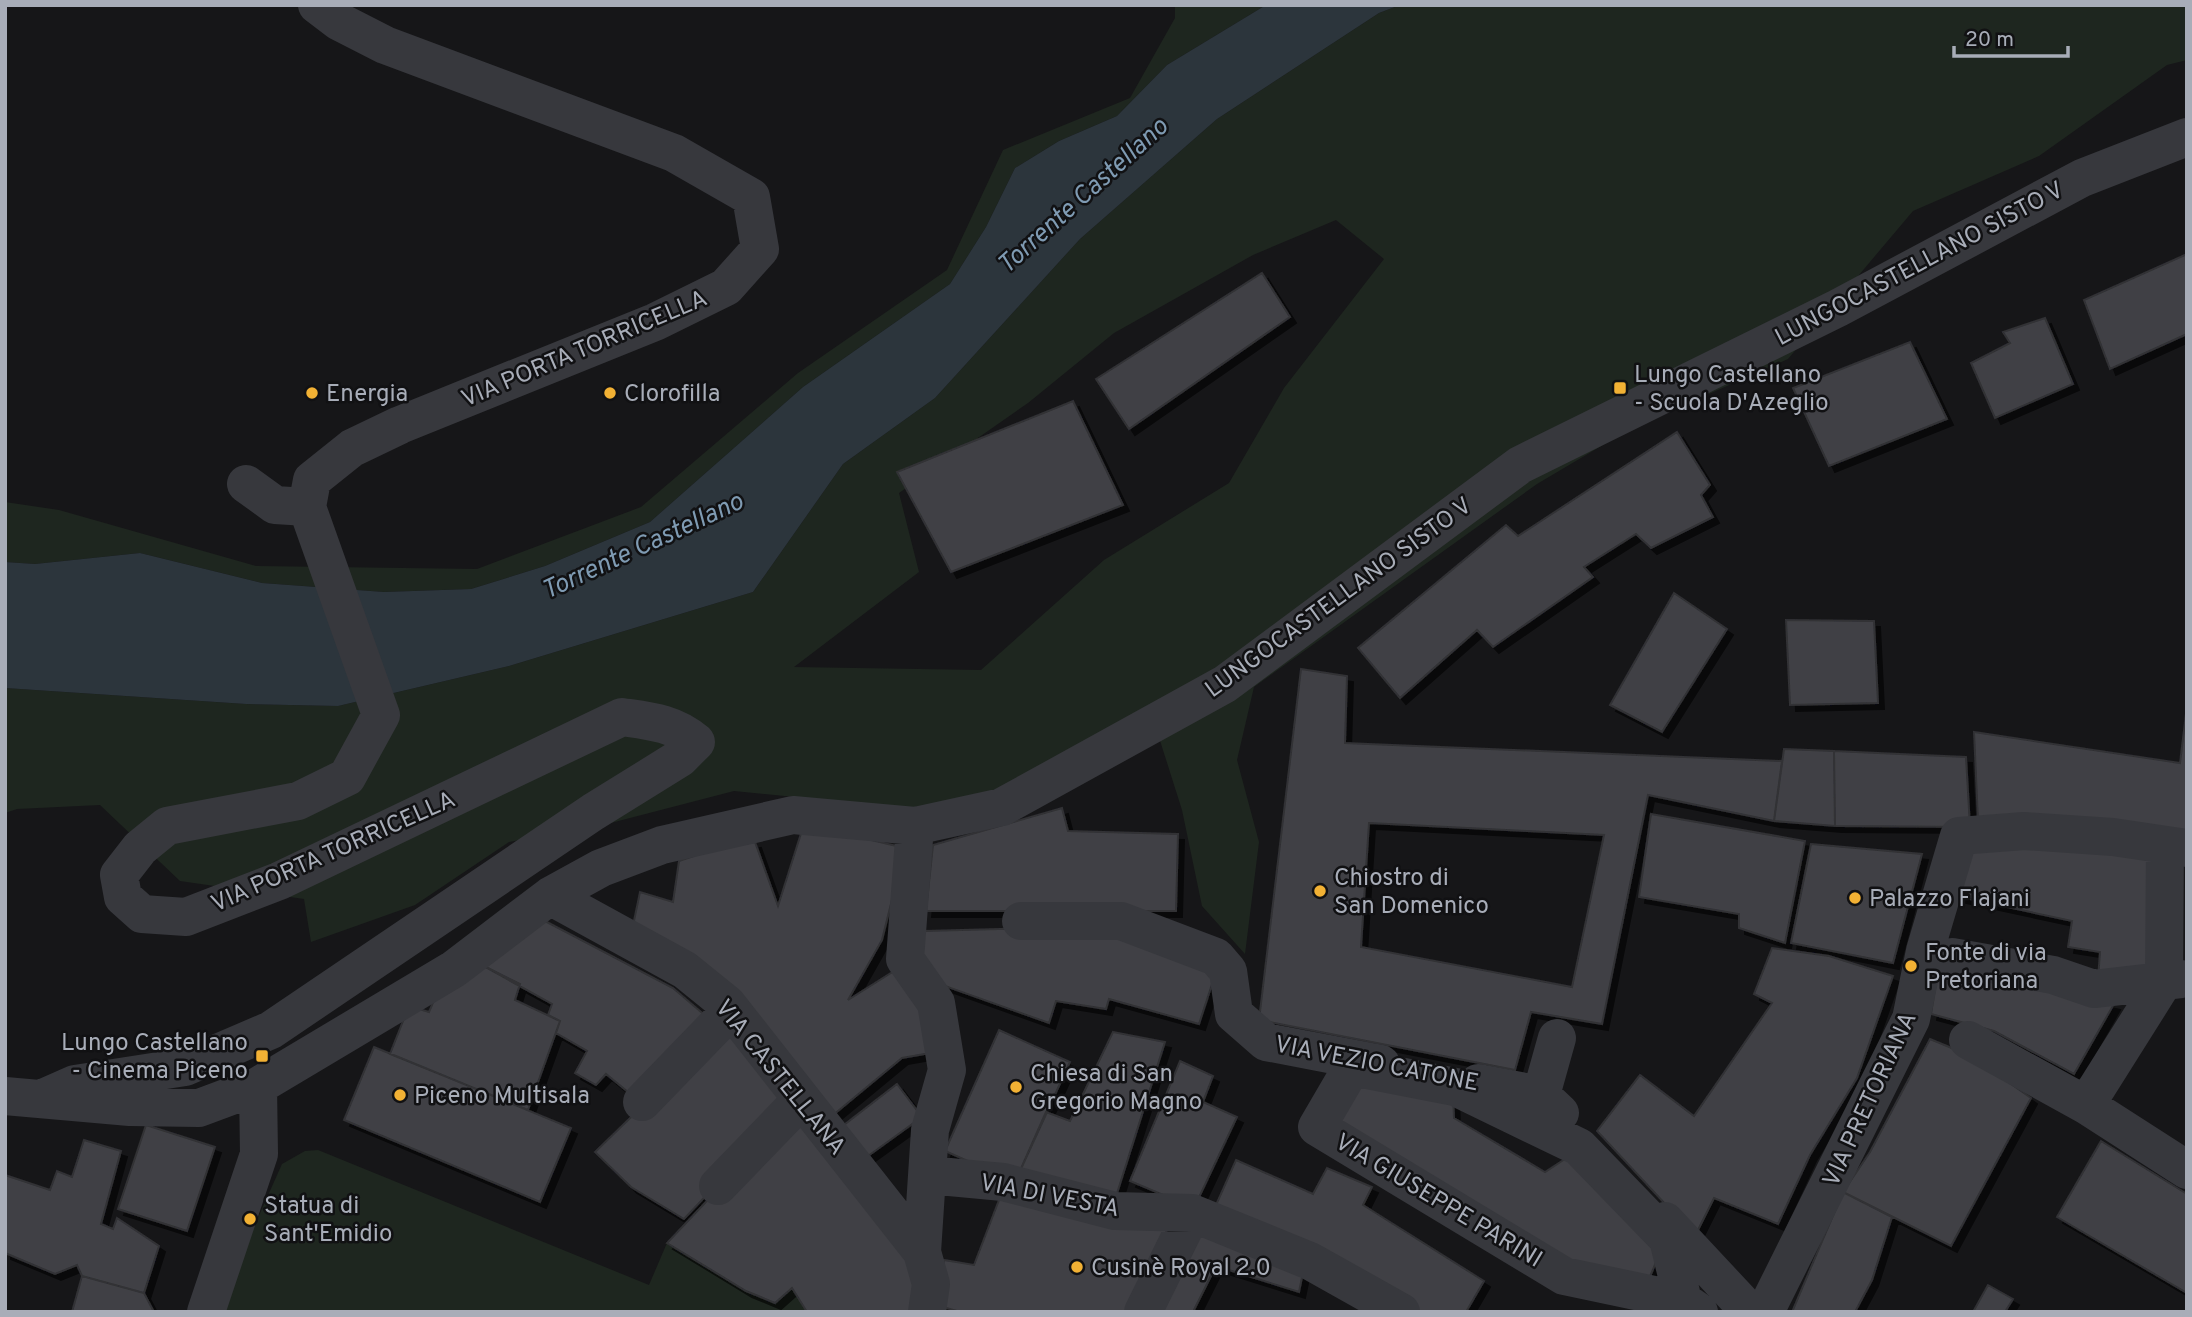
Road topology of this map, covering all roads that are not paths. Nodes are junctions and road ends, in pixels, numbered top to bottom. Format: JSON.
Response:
{"nodes":[{"id":1,"x":317,"y":5,"type":"edge"},
{"id":2,"x":2187,"y":137,"type":"edge"},
{"id":3,"x":915,"y":826,"type":"junction"},
{"id":4,"x":2176,"y":846,"type":"edge"},
{"id":5,"x":550,"y":896,"type":"junction"},
{"id":6,"x":1021,"y":921,"type":"dead end"},
{"id":7,"x":1952,"y":957,"type":"dead end"},
{"id":8,"x":2175,"y":980,"type":"edge"},
{"id":9,"x":731,"y":1010,"type":"junction"},
{"id":10,"x":1557,"y":1038,"type":"dead end"},
{"id":11,"x":1968,"y":1040,"type":"dead end"},
{"id":12,"x":258,"y":1086,"type":"junction"},
{"id":13,"x":1541,"y":1095,"type":"junction"},
{"id":14,"x":23,"y":1098,"type":"edge"},
{"id":15,"x":801,"y":1100,"type":"junction"},
{"id":16,"x":642,"y":1102,"type":"dead end"},
{"id":17,"x":2085,"y":1105,"type":"junction"},
{"id":18,"x":2187,"y":1171,"type":"edge"},
{"id":19,"x":928,"y":1175,"type":"junction"},
{"id":20,"x":718,"y":1186,"type":"dead end"},
{"id":21,"x":1192,"y":1213,"type":"junction"},
{"id":22,"x":922,"y":1252,"type":"junction"},
{"id":23,"x":1691,"y":1307,"type":"edge"},
{"id":24,"x":206,"y":1312,"type":"edge"},
{"id":25,"x":928,"y":1312,"type":"edge"},
{"id":26,"x":1143,"y":1312,"type":"edge"},
{"id":27,"x":1401,"y":1312,"type":"edge"},
{"id":28,"x":1750,"y":1312,"type":"edge"},
{"id":29,"x":1766,"y":1312,"type":"edge"}],
"edges":[{"from":1,"to":14,"type":"street","name":"VIA PORTA TORRICELLA"},
{"from":2,"to":3,"type":"street","name":"LUNGOCASTELLANO SISTO V"},
{"from":3,"to":5,"type":"street","name":"LUNGOCASTELLANO SISTO V"},
{"from":3,"to":19,"type":"street"},
{"from":4,"to":8,"type":"street"},
{"from":4,"to":29,"type":"street","name":"VIA PRETORIANA"},
{"from":5,"to":9,"type":"street","name":"VIA CASTELLANA"},
{"from":5,"to":12,"type":"street","name":"LUNGOCASTELLANO SISTO V"},
{"from":6,"to":13,"type":"street","name":"VIA VEZIO CATONE"},
{"from":7,"to":8,"type":"street"},
{"from":8,"to":17,"type":"street"},
{"from":9,"to":15,"type":"street","name":"VIA CASTELLANA"},
{"from":9,"to":16,"type":"street"},
{"from":10,"to":13,"type":"street"},
{"from":11,"to":17,"type":"street"},
{"from":12,"to":14,"type":"street","name":"LUNGOCASTELLANO SISTO V"},
{"from":12,"to":24,"type":"street"},
{"from":13,"to":28,"type":"street"},
{"from":15,"to":20,"type":"street"},
{"from":15,"to":22,"type":"street","name":"VIA CASTELLANA"},
{"from":17,"to":18,"type":"street"},
{"from":19,"to":21,"type":"street","name":"VIA DI VESTA"},
{"from":19,"to":22,"type":"street"},
{"from":21,"to":26,"type":"street"},
{"from":21,"to":27,"type":"street","name":"VIA DI VESTA"},
{"from":22,"to":25,"type":"street"},
{"from":23,"to":23,"type":"street","name":"VIA GIUSEPPE PARINI"}]}
